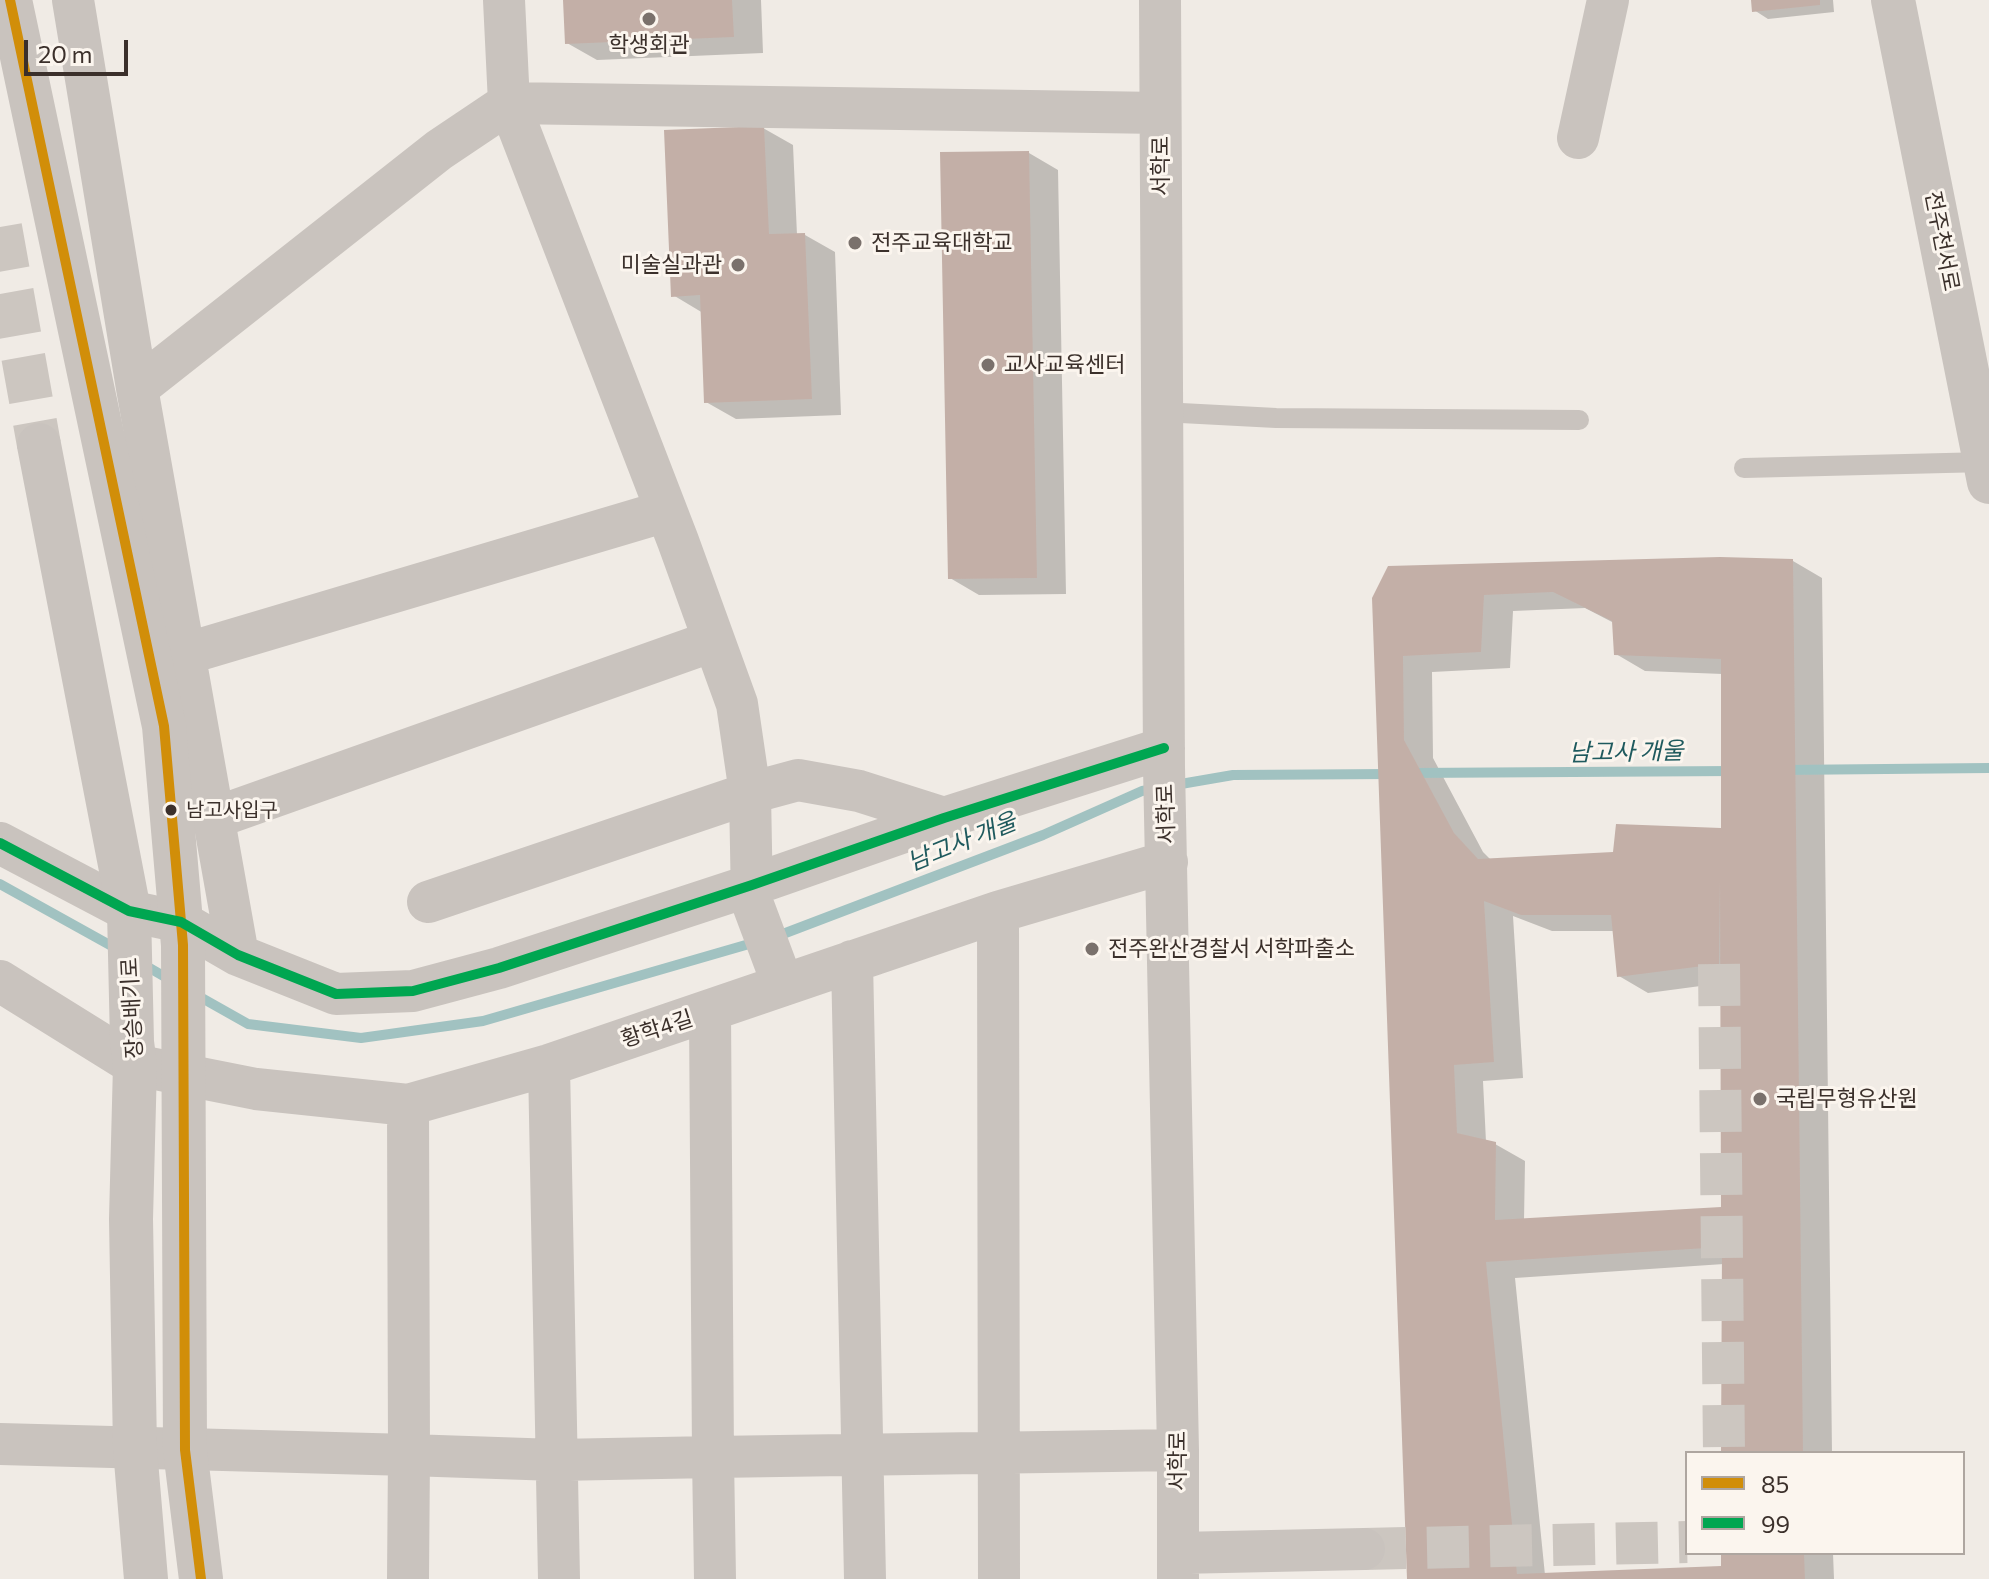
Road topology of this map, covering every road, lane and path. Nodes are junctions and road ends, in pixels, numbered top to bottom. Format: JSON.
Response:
{"nodes":[{"id":1,"x":10,"y":0,"type":"edge"},
{"id":2,"x":73,"y":0,"type":"edge"},
{"id":3,"x":504,"y":0,"type":"edge"},
{"id":4,"x":1160,"y":0,"type":"edge"},
{"id":5,"x":1608,"y":0,"type":"edge"},
{"id":6,"x":1893,"y":0,"type":"edge"},
{"id":7,"x":509,"y":103,"type":"junction"},
{"id":8,"x":1160,"y":113,"type":"junction"},
{"id":9,"x":1578,"y":138,"type":"dead end"},
{"id":10,"x":137,"y":388,"type":"junction"},
{"id":11,"x":1162,"y":412,"type":"junction"},
{"id":12,"x":1579,"y":420,"type":"dead end"},
{"id":13,"x":39,"y":445,"type":"tunnel mouth"},
{"id":14,"x":1744,"y":468,"type":"dead end"},
{"id":15,"x":1987,"y":472,"type":"edge"},
{"id":16,"x":666,"y":511,"type":"junction"},
{"id":17,"x":713,"y":641,"type":"junction"},
{"id":18,"x":185,"y":654,"type":"junction"},
{"id":19,"x":1164,"y":757,"type":"junction"},
{"id":20,"x":750,"y":793,"type":"junction"},
{"id":21,"x":214,"y":818,"type":"junction"},
{"id":22,"x":944,"y":818,"type":"junction"},
{"id":23,"x":0,"y":843,"type":"edge"},
{"id":24,"x":1167,"y":862,"type":"junction"},
{"id":25,"x":755,"y":901,"type":"junction"},
{"id":26,"x":428,"y":902,"type":"dead end"},
{"id":27,"x":998,"y":912,"type":"junction"},
{"id":28,"x":128,"y":922,"type":"junction"},
{"id":29,"x":182,"y":933,"type":"junction"},
{"id":30,"x":238,"y":955,"type":"junction"},
{"id":31,"x":852,"y":961,"type":"junction"},
{"id":32,"x":778,"y":973,"type":"junction"},
{"id":33,"x":0,"y":981,"type":"edge"},
{"id":34,"x":710,"y":1012,"type":"junction"},
{"id":35,"x":134,"y":1054,"type":"junction"},
{"id":36,"x":183,"y":1055,"type":"junction"},
{"id":37,"x":549,"y":1065,"type":"junction"},
{"id":38,"x":408,"y":1105,"type":"junction"},
{"id":39,"x":0,"y":1444,"type":"edge"},
{"id":40,"x":135,"y":1449,"type":"junction"},
{"id":41,"x":185,"y":1450,"type":"junction"},
{"id":42,"x":1178,"y":1450,"type":"junction"},
{"id":43,"x":862,"y":1453,"type":"junction"},
{"id":44,"x":998,"y":1453,"type":"junction"},
{"id":45,"x":409,"y":1455,"type":"junction"},
{"id":46,"x":713,"y":1457,"type":"junction"},
{"id":47,"x":556,"y":1460,"type":"junction"},
{"id":48,"x":1364,"y":1549,"type":"tunnel mouth"},
{"id":49,"x":1178,"y":1566,"type":"edge"},
{"id":50,"x":146,"y":1579,"type":"edge"},
{"id":51,"x":201,"y":1579,"type":"edge"},
{"id":52,"x":408,"y":1579,"type":"edge"},
{"id":53,"x":559,"y":1579,"type":"edge"},
{"id":54,"x":715,"y":1579,"type":"edge"},
{"id":55,"x":865,"y":1579,"type":"edge"},
{"id":56,"x":999,"y":1579,"type":"edge"}],
"edges":[{"from":1,"to":29,"type":"street"},
{"from":2,"to":10,"type":"street"},
{"from":3,"to":7,"type":"street"},
{"from":4,"to":8,"type":"street","name":"서학로"},
{"from":5,"to":9,"type":"street"},
{"from":6,"to":15,"type":"street","name":"전주천서로"},
{"from":7,"to":8,"type":"street"},
{"from":7,"to":10,"type":"street"},
{"from":7,"to":16,"type":"street"},
{"from":8,"to":11,"type":"street","name":"서학로"},
{"from":10,"to":18,"type":"street"},
{"from":11,"to":12,"type":"lane"},
{"from":11,"to":19,"type":"street","name":"서학로"},
{"from":13,"to":28,"type":"street","name":"장승배기로"},
{"from":14,"to":15,"type":"lane"},
{"from":16,"to":17,"type":"street"},
{"from":16,"to":18,"type":"street"},
{"from":17,"to":20,"type":"street"},
{"from":17,"to":21,"type":"street"},
{"from":18,"to":21,"type":"street"},
{"from":19,"to":22,"type":"street"},
{"from":19,"to":24,"type":"street","name":"서학로"},
{"from":20,"to":22,"type":"street"},
{"from":20,"to":25,"type":"street"},
{"from":20,"to":26,"type":"street"},
{"from":21,"to":30,"type":"street"},
{"from":22,"to":25,"type":"street"},
{"from":23,"to":28,"type":"street"},
{"from":24,"to":27,"type":"street","name":"황학4길"},
{"from":24,"to":42,"type":"street","name":"서학로"},
{"from":25,"to":30,"type":"street"},
{"from":25,"to":32,"type":"street"},
{"from":27,"to":31,"type":"street","name":"황학4길"},
{"from":27,"to":44,"type":"street"},
{"from":28,"to":29,"type":"street"},
{"from":28,"to":35,"type":"street","name":"장승배기로"},
{"from":29,"to":30,"type":"street"},
{"from":29,"to":36,"type":"street"},
{"from":31,"to":32,"type":"street","name":"황학4길"},
{"from":31,"to":43,"type":"street"},
{"from":32,"to":34,"type":"street","name":"황학4길"},
{"from":33,"to":35,"type":"street"},
{"from":34,"to":37,"type":"street","name":"황학4길"},
{"from":34,"to":46,"type":"street"},
{"from":35,"to":36,"type":"street","name":"황학4길"},
{"from":35,"to":40,"type":"street","name":"장승배기로"},
{"from":36,"to":38,"type":"street","name":"황학4길"},
{"from":36,"to":41,"type":"street"},
{"from":37,"to":38,"type":"street","name":"황학4길"},
{"from":37,"to":47,"type":"street"},
{"from":38,"to":45,"type":"street"},
{"from":39,"to":40,"type":"street"},
{"from":40,"to":41,"type":"street"},
{"from":40,"to":50,"type":"street","name":"장승배기로"},
{"from":41,"to":45,"type":"street"},
{"from":41,"to":51,"type":"street"},
{"from":42,"to":44,"type":"street"},
{"from":42,"to":49,"type":"street","name":"서학로"},
{"from":43,"to":44,"type":"street"},
{"from":43,"to":46,"type":"street"},
{"from":43,"to":55,"type":"street"},
{"from":44,"to":56,"type":"street"},
{"from":45,"to":47,"type":"street"},
{"from":45,"to":52,"type":"street"},
{"from":46,"to":47,"type":"street"},
{"from":46,"to":54,"type":"street"},
{"from":47,"to":53,"type":"street"},
{"from":48,"to":49,"type":"street"}]}
